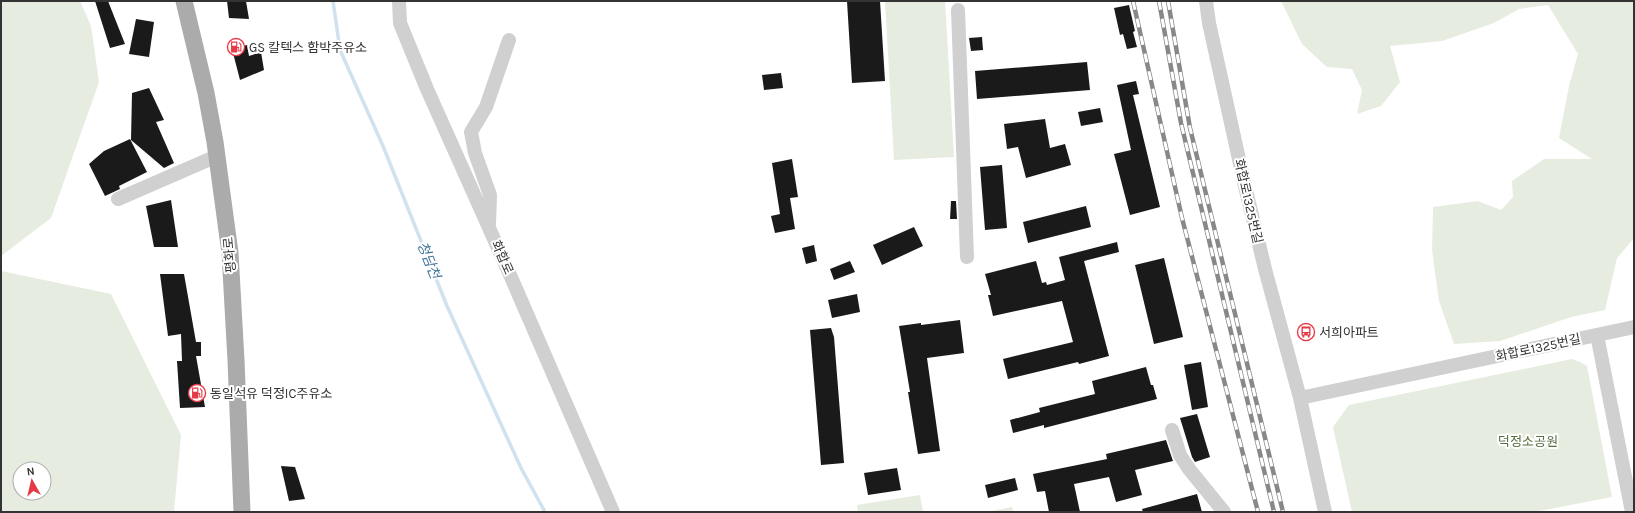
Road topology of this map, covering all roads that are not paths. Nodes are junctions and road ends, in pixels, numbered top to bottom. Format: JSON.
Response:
{"nodes":[{"id":1,"x":184,"y":1,"type":"edge"},
{"id":2,"x":398,"y":1,"type":"edge"},
{"id":3,"x":1206,"y":1,"type":"edge"},
{"id":4,"x":958,"y":10,"type":"dead end"},
{"id":5,"x":509,"y":40,"type":"dead end"},
{"id":6,"x":217,"y":156,"type":"junction"},
{"id":7,"x":118,"y":199,"type":"dead end"},
{"id":8,"x":489,"y":227,"type":"junction"},
{"id":9,"x":967,"y":258,"type":"dead end"},
{"id":10,"x":1634,"y":327,"type":"edge"},
{"id":11,"x":1597,"y":335,"type":"junction"},
{"id":12,"x":1300,"y":398,"type":"junction"},
{"id":13,"x":1172,"y":430,"type":"dead end"},
{"id":14,"x":242,"y":512,"type":"edge"},
{"id":15,"x":614,"y":512,"type":"edge"},
{"id":16,"x":1224,"y":512,"type":"edge"},
{"id":17,"x":1325,"y":512,"type":"edge"},
{"id":18,"x":1632,"y":512,"type":"edge"}],
"edges":[{"from":1,"to":6,"type":"main road","name":"평화로"},
{"from":2,"to":8,"type":"street","name":"화합로"},
{"from":3,"to":12,"type":"street","name":"화합로1325번길"},
{"from":4,"to":9,"type":"street"},
{"from":5,"to":8,"type":"street"},
{"from":6,"to":7,"type":"street"},
{"from":6,"to":14,"type":"main road","name":"평화로"},
{"from":8,"to":15,"type":"street","name":"화합로"},
{"from":10,"to":11,"type":"street","name":"화합로1325번길"},
{"from":11,"to":12,"type":"street","name":"화합로1325번길"},
{"from":11,"to":18,"type":"street"},
{"from":12,"to":17,"type":"street","name":"화합로1325번길"},
{"from":13,"to":16,"type":"street"}]}
